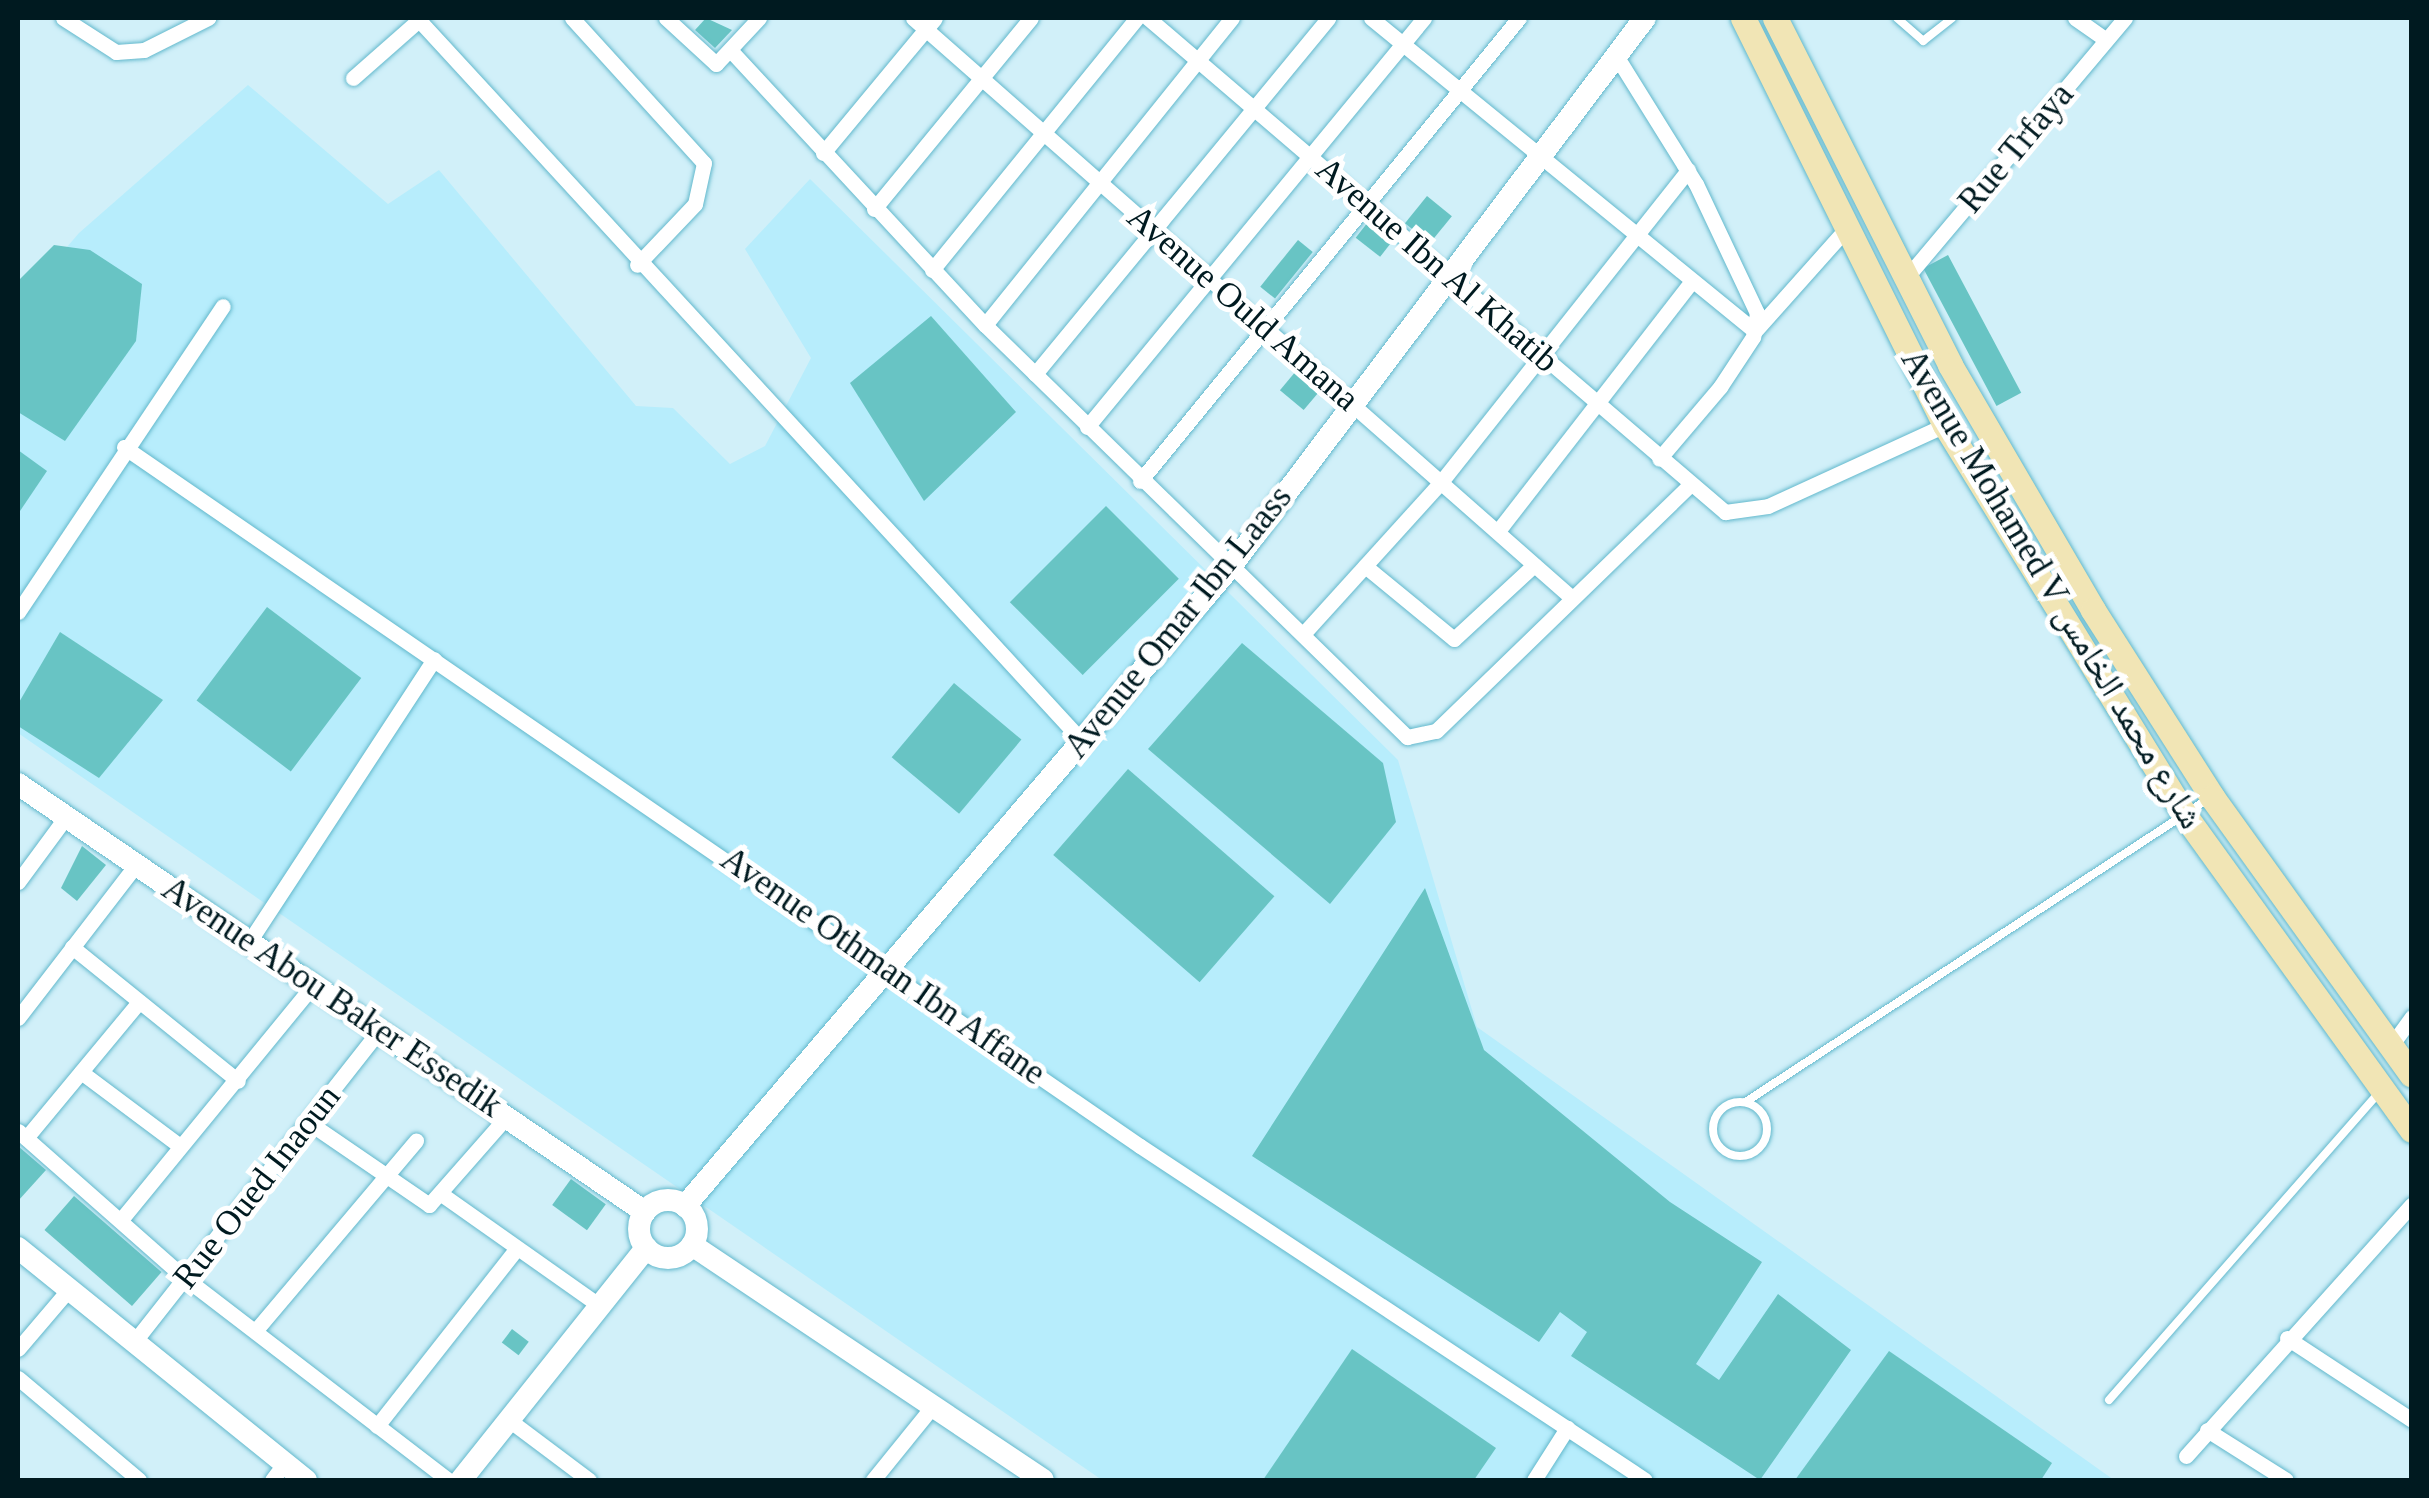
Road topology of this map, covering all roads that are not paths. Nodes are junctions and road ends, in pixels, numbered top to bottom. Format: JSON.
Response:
{"nodes":[{"id":1,"x":63,"y":18,"type":"edge"},
{"id":2,"x":208,"y":18,"type":"edge"},
{"id":3,"x":418,"y":18,"type":"edge"},
{"id":4,"x":572,"y":18,"type":"edge"},
{"id":5,"x":666,"y":18,"type":"edge"},
{"id":6,"x":759,"y":18,"type":"edge"},
{"id":7,"x":1032,"y":18,"type":"edge"},
{"id":8,"x":1138,"y":18,"type":"edge"},
{"id":9,"x":1148,"y":18,"type":"edge"},
{"id":10,"x":1232,"y":18,"type":"edge"},
{"id":11,"x":1328,"y":18,"type":"edge"},
{"id":12,"x":1370,"y":18,"type":"edge"},
{"id":13,"x":1424,"y":18,"type":"edge"},
{"id":14,"x":1519,"y":18,"type":"edge"},
{"id":15,"x":1646,"y":18,"type":"edge"},
{"id":16,"x":1743,"y":18,"type":"edge"},
{"id":17,"x":1775,"y":18,"type":"edge"},
{"id":18,"x":1897,"y":18,"type":"edge"},
{"id":19,"x":1952,"y":18,"type":"edge"},
{"id":20,"x":2075,"y":18,"type":"edge"},
{"id":21,"x":2125,"y":18,"type":"edge"},
{"id":22,"x":924,"y":21,"type":"edge"},
{"id":23,"x":2106,"y":40,"type":"junction"},
{"id":24,"x":1400,"y":47,"type":"junction"},
{"id":25,"x":732,"y":53,"type":"junction"},
{"id":26,"x":1615,"y":54,"type":"junction"},
{"id":27,"x":1196,"y":62,"type":"junction"},
{"id":28,"x":352,"y":78,"type":"dead end"},
{"id":29,"x":981,"y":78,"type":"junction"},
{"id":30,"x":1457,"y":95,"type":"junction"},
{"id":31,"x":1255,"y":110,"type":"junction"},
{"id":32,"x":1045,"y":134,"type":"junction"},
{"id":33,"x":823,"y":153,"type":"junction"},
{"id":34,"x":1312,"y":157,"type":"junction"},
{"id":35,"x":1533,"y":158,"type":"junction"},
{"id":36,"x":1688,"y":170,"type":"junction"},
{"id":37,"x":1101,"y":184,"type":"junction"},
{"id":38,"x":1369,"y":204,"type":"junction"},
{"id":39,"x":874,"y":209,"type":"junction"},
{"id":40,"x":1154,"y":230,"type":"junction"},
{"id":41,"x":1844,"y":231,"type":"junction"},
{"id":42,"x":1632,"y":237,"type":"junction"},
{"id":43,"x":637,"y":264,"type":"junction"},
{"id":44,"x":932,"y":270,"type":"junction"},
{"id":45,"x":1446,"y":272,"type":"junction"},
{"id":46,"x":1906,"y":278,"type":"junction"},
{"id":47,"x":1213,"y":283,"type":"junction"},
{"id":48,"x":1688,"y":285,"type":"junction"},
{"id":49,"x":224,"y":306,"type":"dead end"},
{"id":50,"x":985,"y":325,"type":"junction"},
{"id":51,"x":1268,"y":331,"type":"junction"},
{"id":52,"x":1755,"y":331,"type":"junction"},
{"id":53,"x":1538,"y":354,"type":"junction"},
{"id":54,"x":1036,"y":374,"type":"junction"},
{"id":55,"x":1350,"y":402,"type":"junction"},
{"id":56,"x":1601,"y":405,"type":"junction"},
{"id":57,"x":1945,"y":425,"type":"junction"},
{"id":58,"x":1088,"y":427,"type":"junction"},
{"id":59,"x":124,"y":446,"type":"junction"},
{"id":60,"x":1658,"y":459,"type":"junction"},
{"id":61,"x":1140,"y":481,"type":"junction"},
{"id":62,"x":1441,"y":482,"type":"junction"},
{"id":63,"x":1688,"y":487,"type":"junction"},
{"id":64,"x":1498,"y":532,"type":"junction"},
{"id":65,"x":1232,"y":565,"type":"junction"},
{"id":66,"x":1534,"y":565,"type":"junction"},
{"id":67,"x":1365,"y":566,"type":"junction"},
{"id":68,"x":1572,"y":598,"type":"junction"},
{"id":69,"x":18,"y":612,"type":"edge"},
{"id":70,"x":1306,"y":632,"type":"junction"},
{"id":71,"x":434,"y":659,"type":"junction"},
{"id":72,"x":1083,"y":742,"type":"junction"},
{"id":73,"x":18,"y":784,"type":"edge"},
{"id":74,"x":2212,"y":796,"type":"junction"},
{"id":75,"x":66,"y":817,"type":"junction"},
{"id":76,"x":2186,"y":817,"type":"junction"},
{"id":77,"x":136,"y":865,"type":"junction"},
{"id":78,"x":18,"y":882,"type":"edge"},
{"id":79,"x":249,"y":942,"type":"junction"},
{"id":80,"x":72,"y":947,"type":"junction"},
{"id":81,"x":889,"y":967,"type":"junction"},
{"id":82,"x":312,"y":986,"type":"junction"},
{"id":83,"x":139,"y":1002,"type":"junction"},
{"id":84,"x":2412,"y":1017,"type":"edge"},
{"id":85,"x":18,"y":1018,"type":"edge"},
{"id":86,"x":380,"y":1031,"type":"junction"},
{"id":87,"x":2390,"y":1047,"type":"junction"},
{"id":88,"x":81,"y":1072,"type":"junction"},
{"id":89,"x":2412,"y":1075,"type":"edge"},
{"id":90,"x":238,"y":1081,"type":"junction"},
{"id":91,"x":2382,"y":1089,"type":"junction"},
{"id":92,"x":1747,"y":1101,"type":"junction"},
{"id":93,"x":508,"y":1115,"type":"junction"},
{"id":94,"x":308,"y":1122,"type":"junction"},
{"id":95,"x":2412,"y":1130,"type":"edge"},
{"id":96,"x":22,"y":1135,"type":"edge"},
{"id":97,"x":416,"y":1141,"type":"dead end"},
{"id":98,"x":180,"y":1146,"type":"junction"},
{"id":99,"x":381,"y":1180,"type":"junction"},
{"id":100,"x":444,"y":1196,"type":"junction"},
{"id":101,"x":2412,"y":1204,"type":"edge"},
{"id":102,"x":685,"y":1206,"type":"junction"},
{"id":103,"x":645,"y":1212,"type":"junction"},
{"id":104,"x":124,"y":1216,"type":"junction"},
{"id":105,"x":692,"y":1246,"type":"junction"},
{"id":106,"x":18,"y":1248,"type":"edge"},
{"id":107,"x":517,"y":1248,"type":"junction"},
{"id":108,"x":646,"y":1248,"type":"junction"},
{"id":109,"x":185,"y":1278,"type":"junction"},
{"id":110,"x":69,"y":1290,"type":"junction"},
{"id":111,"x":600,"y":1306,"type":"junction"},
{"id":112,"x":256,"y":1330,"type":"junction"},
{"id":113,"x":2287,"y":1338,"type":"junction"},
{"id":114,"x":134,"y":1342,"type":"junction"},
{"id":115,"x":18,"y":1348,"type":"edge"},
{"id":116,"x":18,"y":1378,"type":"edge"},
{"id":117,"x":2109,"y":1400,"type":"dead end"},
{"id":118,"x":934,"y":1406,"type":"junction"},
{"id":119,"x":509,"y":1420,"type":"junction"},
{"id":120,"x":2412,"y":1420,"type":"edge"},
{"id":121,"x":377,"y":1426,"type":"junction"},
{"id":122,"x":1568,"y":1428,"type":"junction"},
{"id":123,"x":2207,"y":1430,"type":"junction"},
{"id":124,"x":2186,"y":1456,"type":"dead end"},
{"id":125,"x":278,"y":1472,"type":"edge"},
{"id":126,"x":139,"y":1480,"type":"edge"},
{"id":127,"x":306,"y":1480,"type":"edge"},
{"id":128,"x":448,"y":1480,"type":"edge"},
{"id":129,"x":461,"y":1480,"type":"edge"},
{"id":130,"x":589,"y":1480,"type":"edge"},
{"id":131,"x":873,"y":1480,"type":"edge"},
{"id":132,"x":1043,"y":1480,"type":"edge"},
{"id":133,"x":1534,"y":1480,"type":"edge"},
{"id":134,"x":1646,"y":1480,"type":"edge"},
{"id":135,"x":2286,"y":1480,"type":"edge"}],
"edges":[{"from":1,"to":2,"type":"street"},
{"from":3,"to":28,"type":"street"},
{"from":3,"to":43,"type":"street"},
{"from":4,"to":43,"type":"street"},
{"from":5,"to":25,"type":"street"},
{"from":6,"to":25,"type":"street"},
{"from":7,"to":29,"type":"street"},
{"from":8,"to":32,"type":"street"},
{"from":9,"to":27,"type":"street","name":"Avenue Ibn Al Khatib"},
{"from":10,"to":27,"type":"street"},
{"from":11,"to":31,"type":"street"},
{"from":12,"to":24,"type":"street"},
{"from":13,"to":24,"type":"street"},
{"from":14,"to":30,"type":"street"},
{"from":15,"to":26,"type":"street","name":"Avenue Omar Ibn Laass"},
{"from":16,"to":41,"type":"main road","name":"Avenue Mohamed V شارع محمد الخامس"},
{"from":17,"to":46,"type":"main road","name":"Avenue Mohamed V شارع محمد الخامس"},
{"from":18,"to":19,"type":"lane"},
{"from":20,"to":23,"type":"street"},
{"from":21,"to":23,"type":"street","name":"Rue Trfaya"},
{"from":22,"to":29,"type":"street","name":"Avenue Ould Amana"},
{"from":22,"to":33,"type":"street"},
{"from":23,"to":46,"type":"street","name":"Rue Trfaya"},
{"from":24,"to":30,"type":"street"},
{"from":24,"to":34,"type":"street"},
{"from":25,"to":33,"type":"street"},
{"from":26,"to":35,"type":"street","name":"Avenue Omar Ibn Laass"},
{"from":26,"to":36,"type":"street"},
{"from":27,"to":31,"type":"street","name":"Avenue Ibn Al Khatib"},
{"from":27,"to":37,"type":"street"},
{"from":29,"to":32,"type":"street","name":"Avenue Ould Amana"},
{"from":29,"to":39,"type":"street"},
{"from":30,"to":35,"type":"street"},
{"from":30,"to":38,"type":"street"},
{"from":31,"to":34,"type":"street","name":"Avenue Ibn Al Khatib"},
{"from":31,"to":40,"type":"street"},
{"from":32,"to":37,"type":"street","name":"Avenue Ould Amana"},
{"from":32,"to":44,"type":"street"},
{"from":33,"to":39,"type":"street"},
{"from":34,"to":38,"type":"street","name":"Avenue Ibn Al Khatib"},
{"from":34,"to":47,"type":"street"},
{"from":35,"to":42,"type":"street"},
{"from":35,"to":45,"type":"street","name":"Avenue Omar Ibn Laass"},
{"from":36,"to":42,"type":"street"},
{"from":36,"to":52,"type":"street"},
{"from":37,"to":40,"type":"street","name":"Avenue Ould Amana"},
{"from":37,"to":50,"type":"street"},
{"from":38,"to":45,"type":"street","name":"Avenue Ibn Al Khatib"},
{"from":38,"to":51,"type":"street"},
{"from":39,"to":44,"type":"street"},
{"from":40,"to":47,"type":"street","name":"Avenue Ould Amana"},
{"from":40,"to":54,"type":"street"},
{"from":41,"to":52,"type":"street"},
{"from":41,"to":57,"type":"main road","name":"Avenue Mohamed V شارع محمد الخامس"},
{"from":42,"to":48,"type":"street"},
{"from":42,"to":53,"type":"street"},
{"from":43,"to":72,"type":"street"},
{"from":44,"to":50,"type":"street"},
{"from":45,"to":53,"type":"street","name":"Avenue Ibn Al Khatib"},
{"from":45,"to":55,"type":"street","name":"Avenue Omar Ibn Laass"},
{"from":46,"to":74,"type":"main road","name":"Avenue Mohamed V شارع محمد الخامس"},
{"from":47,"to":51,"type":"street","name":"Avenue Ould Amana"},
{"from":47,"to":58,"type":"street"},
{"from":48,"to":52,"type":"street"},
{"from":48,"to":56,"type":"street"},
{"from":49,"to":59,"type":"street"},
{"from":50,"to":54,"type":"street"},
{"from":51,"to":55,"type":"street","name":"Avenue Ould Amana"},
{"from":51,"to":61,"type":"street"},
{"from":52,"to":60,"type":"street"},
{"from":53,"to":56,"type":"street","name":"Avenue Ibn Al Khatib"},
{"from":53,"to":62,"type":"street"},
{"from":54,"to":58,"type":"street"},
{"from":55,"to":62,"type":"street","name":"Avenue Ould Amana"},
{"from":55,"to":65,"type":"street","name":"Avenue Omar Ibn Laass"},
{"from":56,"to":60,"type":"street","name":"Avenue Ibn Al Khatib"},
{"from":56,"to":64,"type":"street"},
{"from":57,"to":63,"type":"street","name":"Avenue Ibn Al Khatib"},
{"from":57,"to":76,"type":"main road","name":"Avenue Mohamed V شارع محمد الخامس"},
{"from":58,"to":61,"type":"street"},
{"from":59,"to":69,"type":"street"},
{"from":59,"to":71,"type":"street","name":"Avenue Othman Ibn Affane"},
{"from":60,"to":63,"type":"street","name":"Avenue Ibn Al Khatib"},
{"from":61,"to":65,"type":"street"},
{"from":62,"to":64,"type":"street","name":"Avenue Ould Amana"},
{"from":62,"to":67,"type":"street"},
{"from":63,"to":68,"type":"street"},
{"from":64,"to":66,"type":"street","name":"Avenue Ould Amana"},
{"from":65,"to":70,"type":"street"},
{"from":65,"to":72,"type":"street","name":"Avenue Omar Ibn Laass"},
{"from":66,"to":67,"type":"street"},
{"from":66,"to":68,"type":"street","name":"Avenue Ould Amana"},
{"from":67,"to":70,"type":"street"},
{"from":68,"to":70,"type":"street"},
{"from":71,"to":79,"type":"street"},
{"from":71,"to":81,"type":"street","name":"Avenue Othman Ibn Affane"},
{"from":72,"to":81,"type":"street","name":"Avenue Omar Ibn Laass"},
{"from":73,"to":75,"type":"street","name":"Avenue Abou Baker Essedik"},
{"from":74,"to":76,"type":"lane"},
{"from":74,"to":87,"type":"main road","name":"Avenue Mohamed V شارع محمد الخامس"},
{"from":75,"to":77,"type":"street","name":"Avenue Abou Baker Essedik"},
{"from":75,"to":78,"type":"street"},
{"from":76,"to":91,"type":"main road","name":"Avenue Mohamed V شارع محمد الخامس"},
{"from":76,"to":92,"type":"lane"},
{"from":77,"to":79,"type":"street","name":"Avenue Abou Baker Essedik"},
{"from":77,"to":80,"type":"street"},
{"from":79,"to":82,"type":"street","name":"Avenue Abou Baker Essedik"},
{"from":80,"to":83,"type":"street"},
{"from":80,"to":85,"type":"street"},
{"from":81,"to":102,"type":"street","name":"Avenue Omar Ibn Laass"},
{"from":81,"to":122,"type":"street","name":"Avenue Othman Ibn Affane"},
{"from":82,"to":86,"type":"street","name":"Avenue Abou Baker Essedik"},
{"from":82,"to":90,"type":"street"},
{"from":83,"to":88,"type":"street"},
{"from":83,"to":90,"type":"street"},
{"from":84,"to":87,"type":"street"},
{"from":86,"to":93,"type":"street","name":"Avenue Abou Baker Essedik"},
{"from":86,"to":94,"type":"street","name":"Rue Oued Inaoun"},
{"from":87,"to":89,"type":"main road","name":"Avenue Mohamed V شارع محمد الخامس"},
{"from":88,"to":96,"type":"street"},
{"from":88,"to":98,"type":"street"},
{"from":90,"to":98,"type":"street"},
{"from":91,"to":95,"type":"main road","name":"Avenue Mohamed V شارع محمد الخامس"},
{"from":91,"to":117,"type":"lane"},
{"from":92,"to":92,"type":"lane"},
{"from":93,"to":100,"type":"street"},
{"from":93,"to":103,"type":"street","name":"Avenue Abou Baker Essedik"},
{"from":94,"to":99,"type":"street"},
{"from":94,"to":109,"type":"street","name":"Rue Oued Inaoun"},
{"from":96,"to":104,"type":"street"},
{"from":97,"to":99,"type":"street"},
{"from":98,"to":104,"type":"street"},
{"from":99,"to":100,"type":"street"},
{"from":99,"to":112,"type":"street"},
{"from":100,"to":107,"type":"street"},
{"from":101,"to":113,"type":"street"},
{"from":102,"to":103,"type":"street"},
{"from":102,"to":105,"type":"street"},
{"from":103,"to":108,"type":"street"},
{"from":104,"to":109,"type":"street"},
{"from":105,"to":108,"type":"street"},
{"from":105,"to":118,"type":"street"},
{"from":106,"to":110,"type":"street"},
{"from":107,"to":111,"type":"street"},
{"from":107,"to":121,"type":"street"},
{"from":108,"to":111,"type":"street"},
{"from":109,"to":112,"type":"street"},
{"from":109,"to":114,"type":"street","name":"Rue Oued Inaoun"},
{"from":110,"to":114,"type":"street"},
{"from":110,"to":115,"type":"street"},
{"from":111,"to":119,"type":"street"},
{"from":112,"to":121,"type":"street"},
{"from":113,"to":120,"type":"street"},
{"from":113,"to":123,"type":"street"},
{"from":114,"to":125,"type":"street"},
{"from":116,"to":126,"type":"street"},
{"from":118,"to":131,"type":"street"},
{"from":118,"to":132,"type":"street"},
{"from":119,"to":129,"type":"street"},
{"from":119,"to":130,"type":"street"},
{"from":121,"to":128,"type":"street"},
{"from":122,"to":133,"type":"street"},
{"from":122,"to":134,"type":"street","name":"Avenue Othman Ibn Affane"},
{"from":123,"to":124,"type":"street"},
{"from":123,"to":135,"type":"street"},
{"from":125,"to":127,"type":"street"}]}
